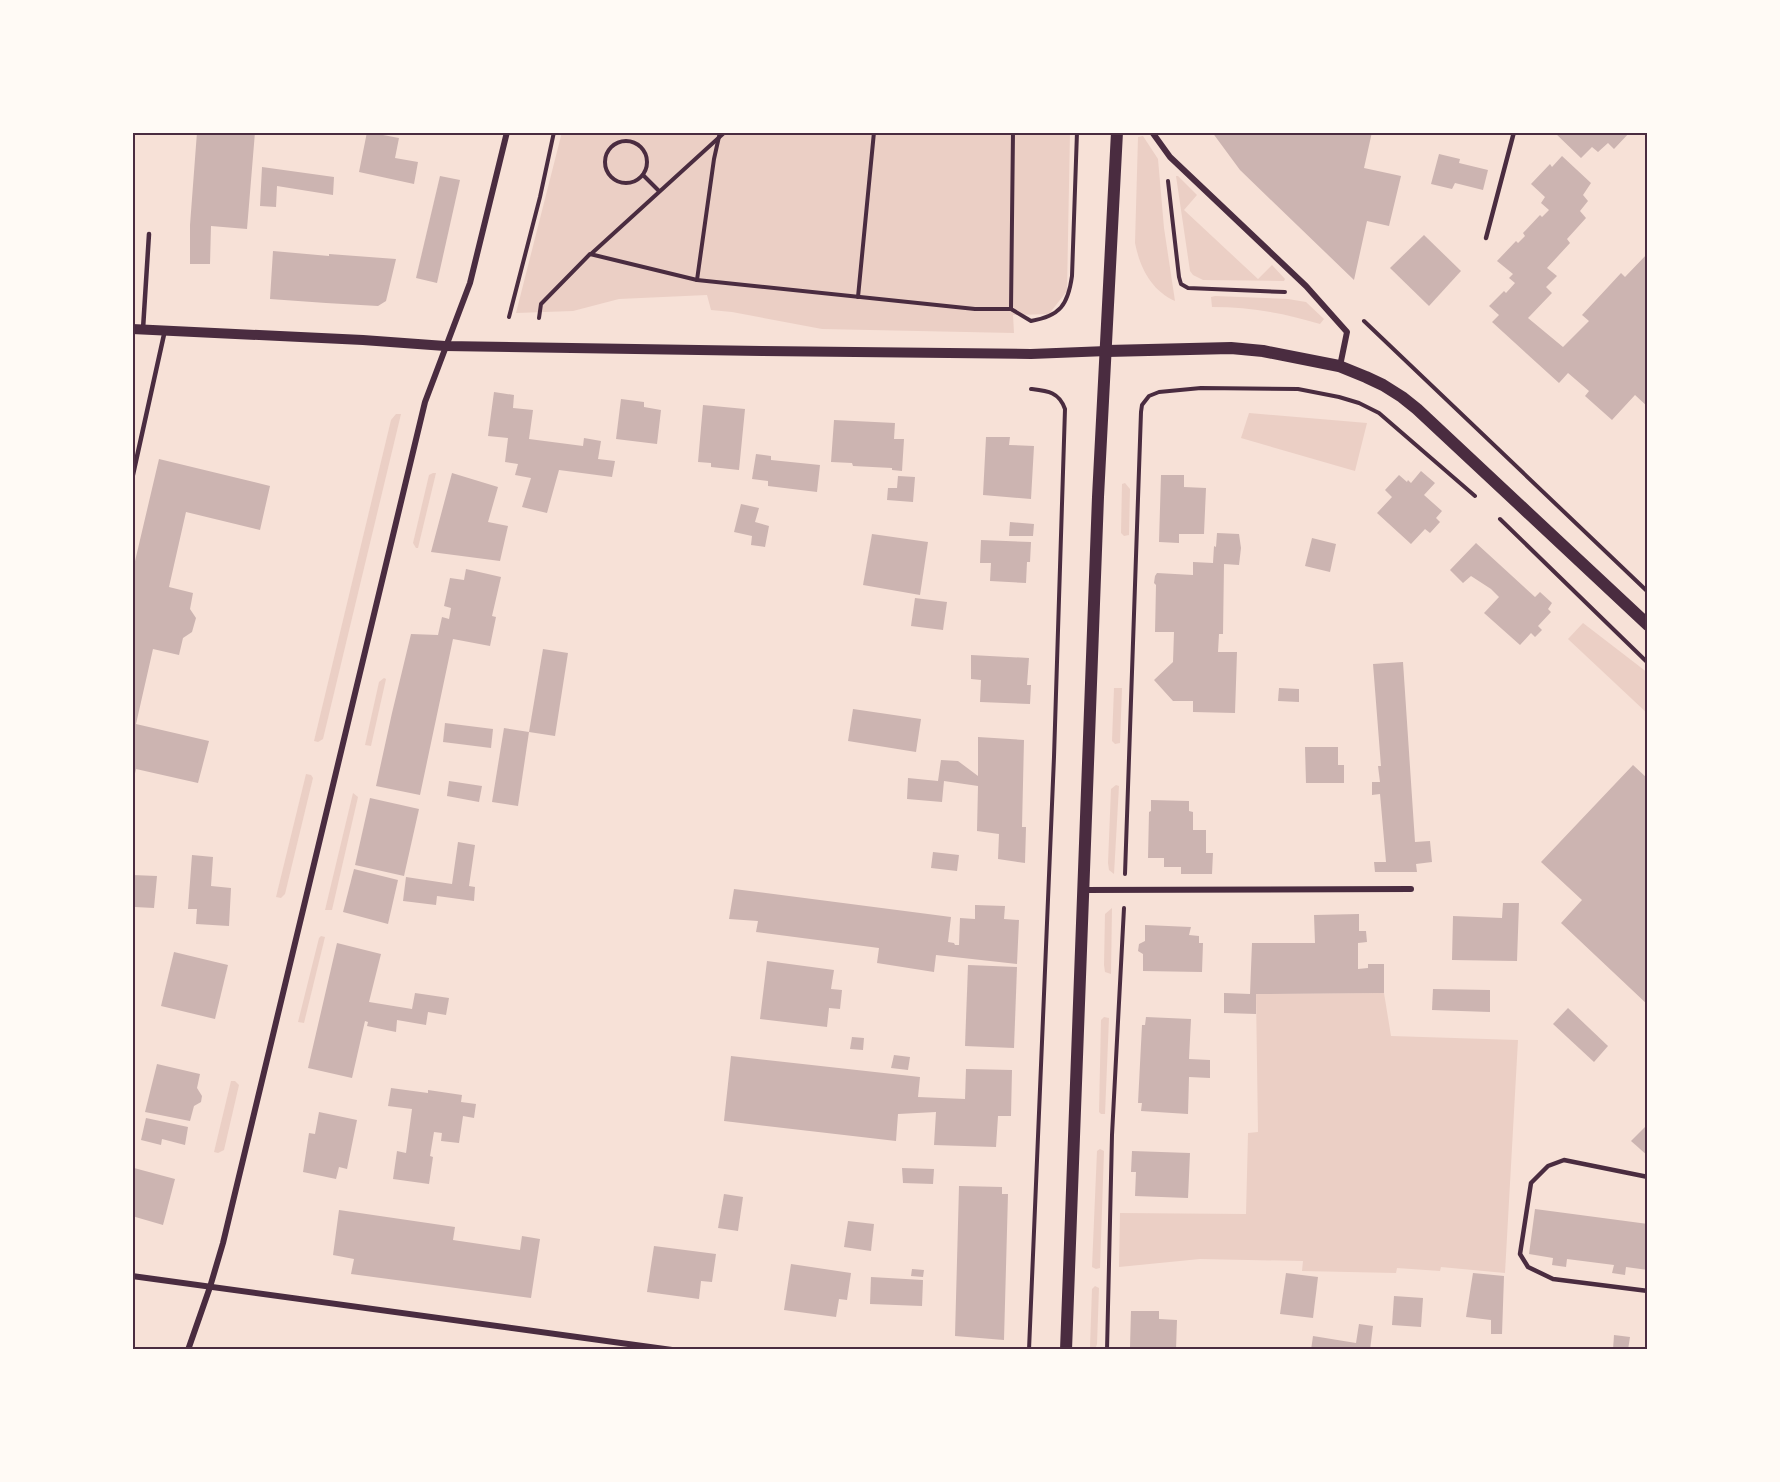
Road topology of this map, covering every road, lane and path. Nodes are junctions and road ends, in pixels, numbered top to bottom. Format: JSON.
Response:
{"nodes":[{"id":1,"x":507,"y":132,"type":"edge"},
{"id":2,"x":554,"y":132,"type":"edge"},
{"id":3,"x":720,"y":132,"type":"edge"},
{"id":4,"x":725,"y":132,"type":"edge"},
{"id":5,"x":874,"y":132,"type":"edge"},
{"id":6,"x":1013,"y":132,"type":"edge"},
{"id":7,"x":1077,"y":132,"type":"edge"},
{"id":8,"x":1117,"y":132,"type":"edge"},
{"id":9,"x":1152,"y":132,"type":"edge"},
{"id":10,"x":1514,"y":132,"type":"edge"},
{"id":11,"x":719,"y":138,"type":"junction"},
{"id":12,"x":1170,"y":157,"type":"junction"},
{"id":13,"x":643,"y":175,"type":"junction"},
{"id":14,"x":660,"y":191,"type":"junction"},
{"id":15,"x":149,"y":234,"type":"dead end"},
{"id":16,"x":1486,"y":238,"type":"dead end"},
{"id":17,"x":590,"y":254,"type":"junction"},
{"id":18,"x":698,"y":280,"type":"junction"},
{"id":19,"x":1306,"y":286,"type":"junction"},
{"id":20,"x":858,"y":297,"type":"junction"},
{"id":21,"x":1011,"y":309,"type":"junction"},
{"id":22,"x":509,"y":317,"type":"dead end"},
{"id":23,"x":1359,"y":317,"type":"dead end"},
{"id":24,"x":539,"y":318,"type":"dead end"},
{"id":25,"x":137,"y":329,"type":"edge"},
{"id":26,"x":165,"y":330,"type":"junction"},
{"id":27,"x":446,"y":346,"type":"junction"},
{"id":28,"x":1107,"y":351,"type":"junction"},
{"id":29,"x":1340,"y":366,"type":"junction"},
{"id":30,"x":1031,"y":389,"type":"dead end"},
{"id":31,"x":132,"y":479,"type":"edge"},
{"id":32,"x":1476,"y":497,"type":"dead end"},
{"id":33,"x":1493,"y":513,"type":"dead end"},
{"id":34,"x":1648,"y":592,"type":"edge"},
{"id":35,"x":1648,"y":625,"type":"edge"},
{"id":36,"x":1648,"y":663,"type":"edge"},
{"id":37,"x":1411,"y":889,"type":"dead end"},
{"id":38,"x":1083,"y":890,"type":"junction"},
{"id":39,"x":1125,"y":891,"type":"junction"},
{"id":40,"x":1648,"y":1177,"type":"edge"},
{"id":41,"x":132,"y":1276,"type":"edge"},
{"id":42,"x":210,"y":1287,"type":"junction"},
{"id":43,"x":1648,"y":1291,"type":"edge"},
{"id":44,"x":188,"y":1350,"type":"edge"},
{"id":45,"x":672,"y":1350,"type":"edge"},
{"id":46,"x":1029,"y":1350,"type":"edge"},
{"id":47,"x":1066,"y":1350,"type":"edge"},
{"id":48,"x":1107,"y":1350,"type":"edge"}],
"edges":[{"from":1,"to":27,"type":"street"},
{"from":2,"to":22,"type":"path"},
{"from":3,"to":11,"type":"path"},
{"from":4,"to":11,"type":"path"},
{"from":5,"to":20,"type":"path"},
{"from":6,"to":21,"type":"path"},
{"from":7,"to":21,"type":"path"},
{"from":8,"to":28,"type":"main road"},
{"from":9,"to":12,"type":"street"},
{"from":10,"to":16,"type":"lane"},
{"from":11,"to":14,"type":"path"},
{"from":11,"to":18,"type":"path"},
{"from":12,"to":19,"type":"street"},
{"from":12,"to":19,"type":"path"},
{"from":13,"to":13,"type":"path"},
{"from":13,"to":14,"type":"path"},
{"from":14,"to":17,"type":"path"},
{"from":15,"to":25,"type":"lane"},
{"from":17,"to":18,"type":"path"},
{"from":17,"to":24,"type":"path"},
{"from":18,"to":20,"type":"path"},
{"from":19,"to":29,"type":"street"},
{"from":20,"to":21,"type":"path"},
{"from":23,"to":34,"type":"path"},
{"from":25,"to":26,"type":"street"},
{"from":26,"to":27,"type":"street"},
{"from":26,"to":31,"type":"lane"},
{"from":27,"to":28,"type":"street"},
{"from":27,"to":42,"type":"street"},
{"from":28,"to":29,"type":"main road"},
{"from":28,"to":38,"type":"main road"},
{"from":29,"to":35,"type":"main road"},
{"from":30,"to":46,"type":"path"},
{"from":32,"to":39,"type":"path"},
{"from":33,"to":36,"type":"path"},
{"from":37,"to":39,"type":"street"},
{"from":38,"to":39,"type":"street"},
{"from":38,"to":47,"type":"main road"},
{"from":39,"to":48,"type":"path"},
{"from":40,"to":43,"type":"lane"},
{"from":41,"to":42,"type":"street"},
{"from":42,"to":44,"type":"street"},
{"from":42,"to":45,"type":"street"}]}
